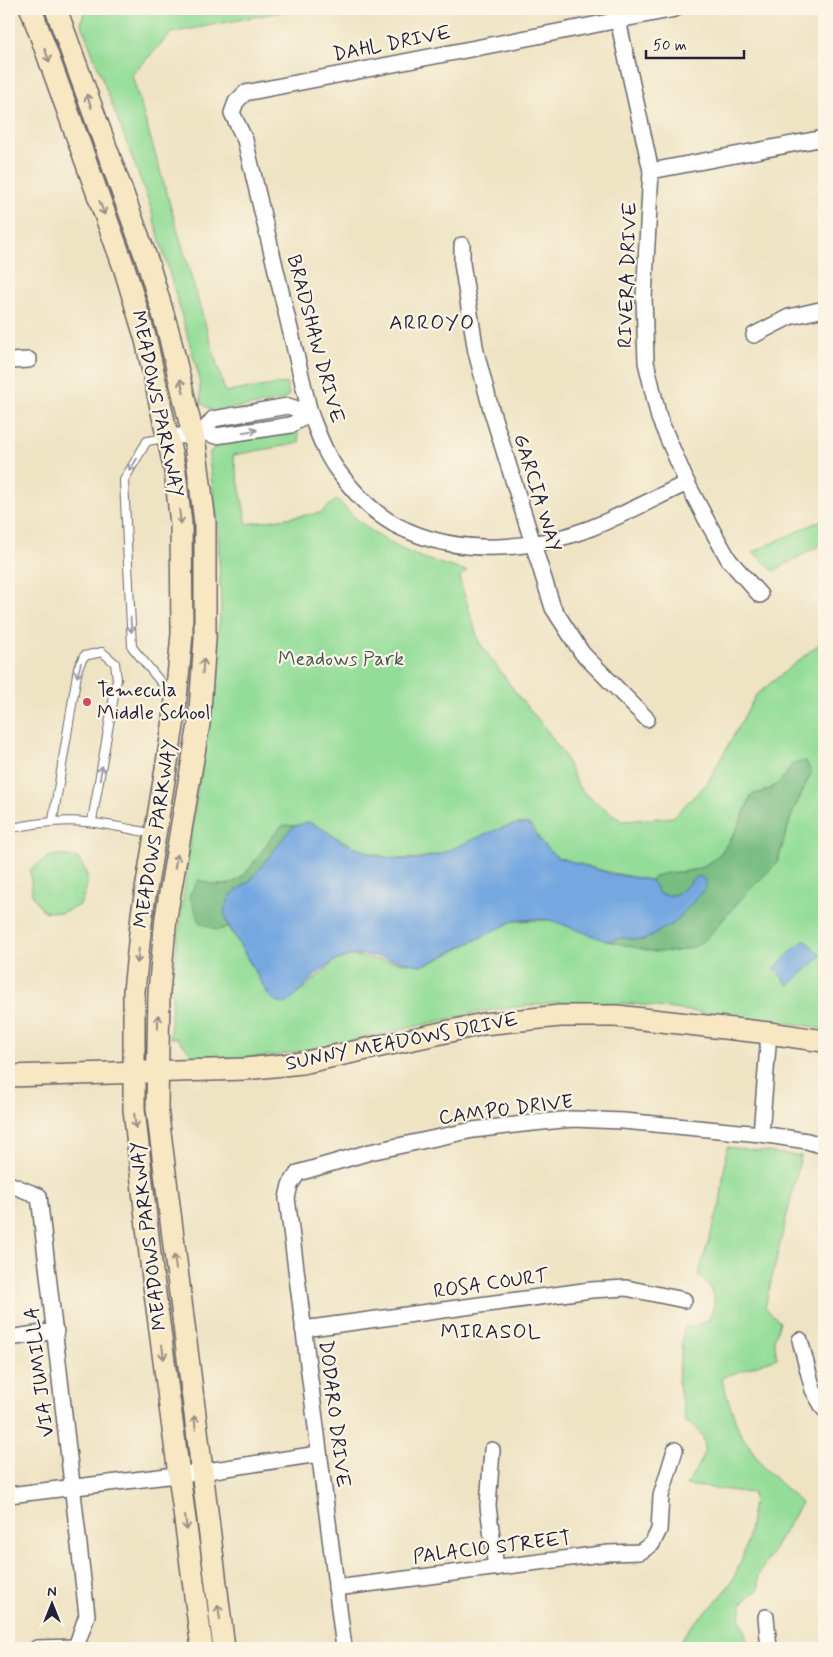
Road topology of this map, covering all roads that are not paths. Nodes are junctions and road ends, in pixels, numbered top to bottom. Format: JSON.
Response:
{"nodes":[{"id":1,"x":31,"y":9,"type":"edge"},
{"id":2,"x":56,"y":9,"type":"edge"},
{"id":3,"x":675,"y":9,"type":"edge"},
{"id":4,"x":618,"y":20,"type":"junction"},
{"id":5,"x":236,"y":102,"type":"joint"},
{"id":6,"x":824,"y":138,"type":"edge"},
{"id":7,"x":651,"y":171,"type":"junction"},
{"id":8,"x":462,"y":245,"type":"dead end"},
{"id":9,"x":824,"y":309,"type":"edge"},
{"id":10,"x":754,"y":335,"type":"dead end"},
{"id":11,"x":9,"y":360,"type":"edge"},
{"id":12,"x":29,"y":360,"type":"dead end"},
{"id":13,"x":310,"y":413,"type":"junction"},
{"id":14,"x":198,"y":433,"type":"junction"},
{"id":15,"x":168,"y":438,"type":"junction"},
{"id":16,"x":687,"y":483,"type":"junction"},
{"id":17,"x":532,"y":543,"type":"junction"},
{"id":18,"x":760,"y":595,"type":"dead end"},
{"id":19,"x":176,"y":701,"type":"junction"},
{"id":20,"x":647,"y":719,"type":"dead end"},
{"id":21,"x":53,"y":820,"type":"junction"},
{"id":22,"x":92,"y":821,"type":"junction"},
{"id":23,"x":9,"y":829,"type":"edge"},
{"id":24,"x":156,"y":834,"type":"junction"},
{"id":25,"x":769,"y":1033,"type":"junction"},
{"id":26,"x":824,"y":1041,"type":"edge"},
{"id":27,"x":158,"y":1071,"type":"junction"},
{"id":28,"x":134,"y":1072,"type":"junction"},
{"id":29,"x":9,"y":1076,"type":"edge"},
{"id":30,"x":761,"y":1134,"type":"junction"},
{"id":31,"x":824,"y":1146,"type":"edge"},
{"id":32,"x":9,"y":1184,"type":"edge"},
{"id":33,"x":290,"y":1185,"type":"joint"},
{"id":34,"x":684,"y":1300,"type":"dead end"},
{"id":35,"x":302,"y":1329,"type":"junction"},
{"id":36,"x":56,"y":1331,"type":"junction"},
{"id":37,"x":9,"y":1338,"type":"edge"},
{"id":38,"x":800,"y":1340,"type":"dead end"},
{"id":39,"x":824,"y":1409,"type":"edge"},
{"id":40,"x":492,"y":1450,"type":"dead end"},
{"id":41,"x":675,"y":1450,"type":"dead end"},
{"id":42,"x":318,"y":1454,"type":"junction"},
{"id":43,"x":200,"y":1472,"type":"junction"},
{"id":44,"x":179,"y":1475,"type":"junction"},
{"id":45,"x":74,"y":1487,"type":"junction"},
{"id":46,"x":9,"y":1495,"type":"edge"},
{"id":47,"x":496,"y":1568,"type":"junction"},
{"id":48,"x":336,"y":1588,"type":"junction"},
{"id":49,"x":766,"y":1617,"type":"dead end"},
{"id":50,"x":37,"y":1648,"type":"edge"},
{"id":51,"x":202,"y":1648,"type":"edge"},
{"id":52,"x":224,"y":1648,"type":"edge"},
{"id":53,"x":344,"y":1648,"type":"edge"},
{"id":54,"x":769,"y":1648,"type":"edge"}],
"edges":[{"from":1,"to":15,"type":"main road","name":"MEADOWS PARKWAY","one_way":true},
{"from":14,"to":2,"type":"main road","name":"MEADOWS PARKWAY","one_way":true},
{"from":3,"to":4,"type":"street","name":"DAHL DRIVE"},
{"from":4,"to":5,"type":"street","name":"DAHL DRIVE"},
{"from":4,"to":7,"type":"street","name":"RIVERA DRIVE"},
{"from":5,"to":13,"type":"street","name":"BRADSHAW DRIVE"},
{"from":6,"to":7,"type":"street"},
{"from":7,"to":16,"type":"street","name":"RIVERA DRIVE"},
{"from":8,"to":17,"type":"street","name":"GARCIA WAY"},
{"from":9,"to":10,"type":"street"},
{"from":11,"to":12,"type":"street"},
{"from":13,"to":14,"type":"street"},
{"from":13,"to":17,"type":"street","name":"BRADSHAW DRIVE"},
{"from":14,"to":15,"type":"street"},
{"from":27,"to":14,"type":"main road","name":"MEADOWS PARKWAY","one_way":true},
{"from":15,"to":19,"type":"main road","name":"MEADOWS PARKWAY","one_way":true},
{"from":15,"to":19,"type":"lane","one_way":true},
{"from":16,"to":17,"type":"street","name":"BRADSHAW DRIVE"},
{"from":16,"to":18,"type":"street","name":"RIVERA DRIVE"},
{"from":17,"to":20,"type":"street","name":"GARCIA WAY"},
{"from":19,"to":24,"type":"main road","name":"MEADOWS PARKWAY"},
{"from":21,"to":22,"type":"lane"},
{"from":22,"to":21,"type":"lane","one_way":true},
{"from":21,"to":23,"type":"lane"},
{"from":22,"to":24,"type":"lane"},
{"from":24,"to":28,"type":"main road","name":"MEADOWS PARKWAY","one_way":true},
{"from":25,"to":26,"type":"main road","name":"SUNNY MEADOWS DRIVE"},
{"from":25,"to":27,"type":"main road","name":"SUNNY MEADOWS DRIVE"},
{"from":25,"to":30,"type":"street"},
{"from":27,"to":28,"type":"main road","name":"SUNNY MEADOWS DRIVE"},
{"from":43,"to":27,"type":"main road","name":"MEADOWS PARKWAY","one_way":true},
{"from":28,"to":29,"type":"main road","name":"SUNNY MEADOWS DRIVE"},
{"from":28,"to":44,"type":"main road","name":"MEADOWS PARKWAY","one_way":true},
{"from":30,"to":31,"type":"street","name":"CAMPO DRIVE"},
{"from":30,"to":33,"type":"street","name":"CAMPO DRIVE"},
{"from":32,"to":36,"type":"street","name":"VIA JUMILLA"},
{"from":33,"to":35,"type":"street","name":"DODARO DRIVE"},
{"from":34,"to":35,"type":"street","name":"ROSA COURT"},
{"from":35,"to":42,"type":"street","name":"DODARO DRIVE"},
{"from":36,"to":37,"type":"street"},
{"from":36,"to":45,"type":"street","name":"VIA JUMILLA"},
{"from":38,"to":39,"type":"street"},
{"from":40,"to":47,"type":"street"},
{"from":41,"to":47,"type":"street","name":"PALACIO STREET"},
{"from":42,"to":43,"type":"street"},
{"from":42,"to":48,"type":"street","name":"DODARO DRIVE"},
{"from":43,"to":44,"type":"street"},
{"from":52,"to":43,"type":"main road","name":"MEADOWS PARKWAY","one_way":true},
{"from":44,"to":45,"type":"street"},
{"from":44,"to":51,"type":"main road","name":"MEADOWS PARKWAY","one_way":true},
{"from":45,"to":46,"type":"street"},
{"from":45,"to":50,"type":"street","name":"VIA JUMILLA"},
{"from":47,"to":48,"type":"street","name":"PALACIO STREET"},
{"from":48,"to":53,"type":"street","name":"DODARO DRIVE"},
{"from":49,"to":54,"type":"street"}]}
